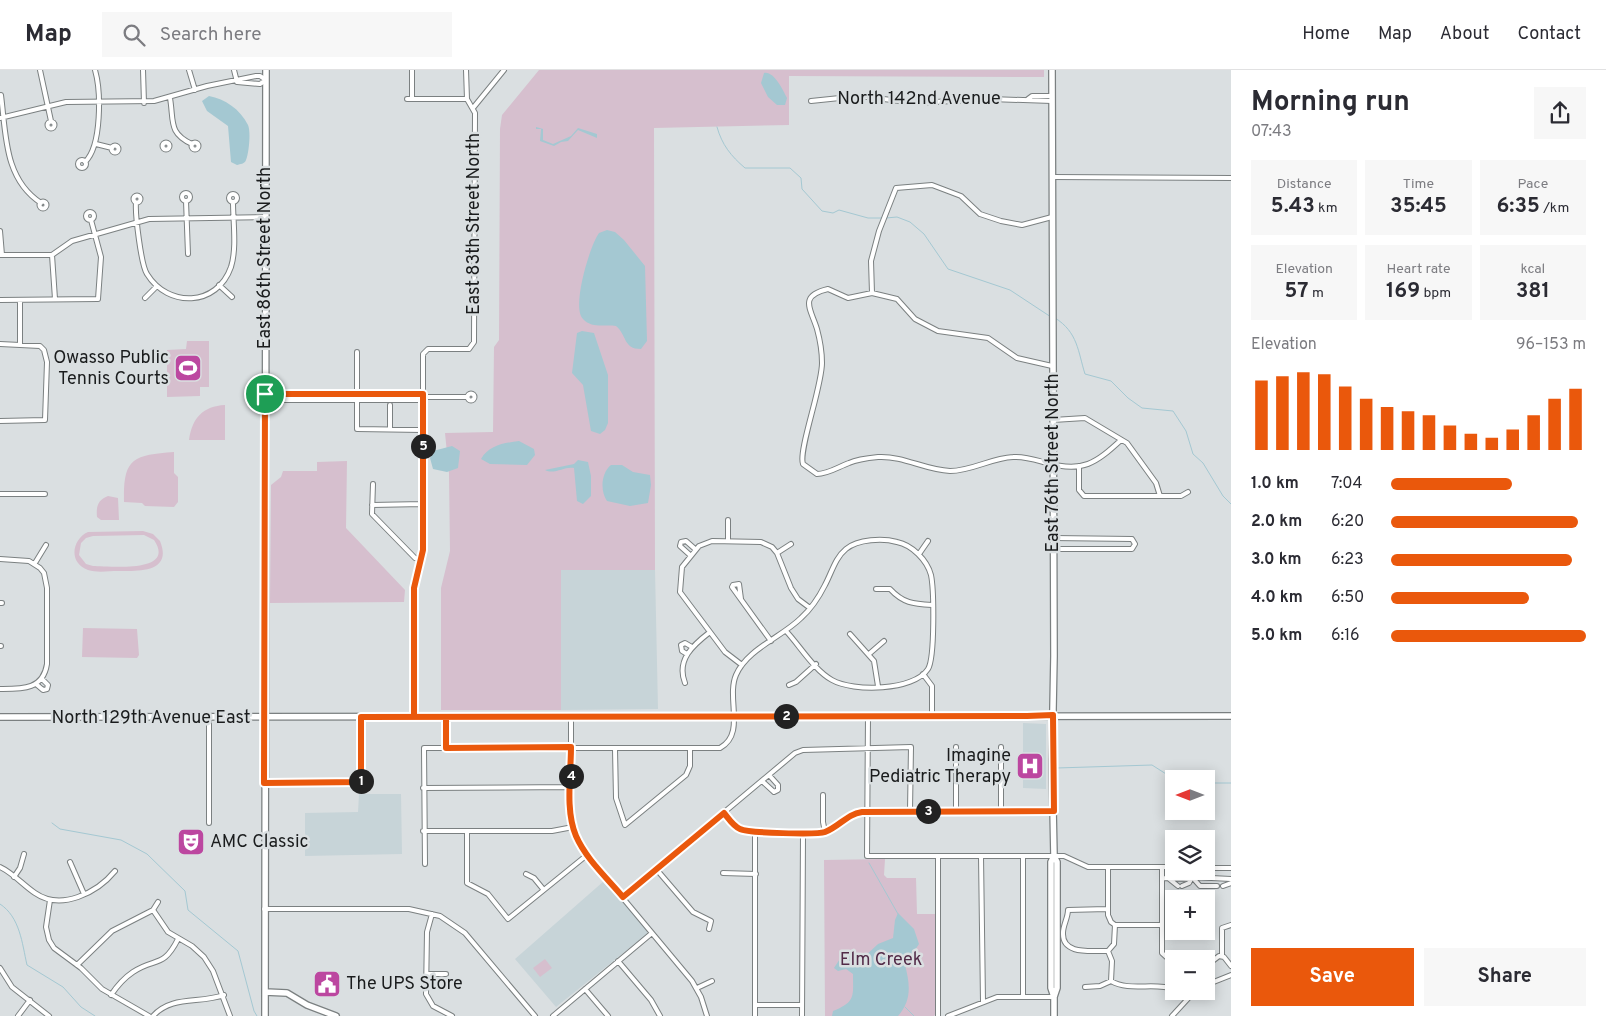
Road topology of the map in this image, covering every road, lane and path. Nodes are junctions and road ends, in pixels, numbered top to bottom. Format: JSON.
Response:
{"nodes":[{"id":1,"x":40,"y":70,"type":"edge"},
{"id":2,"x":95,"y":70,"type":"edge"},
{"id":3,"x":143,"y":70,"type":"edge"},
{"id":4,"x":189,"y":70,"type":"edge"},
{"id":5,"x":234,"y":70,"type":"edge"},
{"id":6,"x":266,"y":70,"type":"edge"},
{"id":7,"x":412,"y":70,"type":"edge"},
{"id":8,"x":466,"y":70,"type":"edge"},
{"id":9,"x":504,"y":70,"type":"edge"},
{"id":10,"x":1052,"y":70,"type":"edge"},
{"id":11,"x":266,"y":80,"type":"junction"},
{"id":12,"x":237,"y":82,"type":"junction"},
{"id":13,"x":195,"y":90,"type":"junction"},
{"id":14,"x":1,"y":95,"type":"edge"},
{"id":15,"x":170,"y":98,"type":"junction"},
{"id":16,"x":466,"y":99,"type":"junction"},
{"id":17,"x":1052,"y":99,"type":"junction"},
{"id":18,"x":98,"y":101,"type":"junction"},
{"id":19,"x":811,"y":101,"type":"dead end"},
{"id":20,"x":144,"y":102,"type":"junction"},
{"id":21,"x":48,"y":105,"type":"junction"},
{"id":22,"x":473,"y":108,"type":"junction"},
{"id":23,"x":2,"y":118,"type":"edge"},
{"id":24,"x":51,"y":121,"type":"dead end"},
{"id":25,"x":178,"y":136,"type":"junction"},
{"id":26,"x":96,"y":144,"type":"junction"},
{"id":27,"x":169,"y":144,"type":"dead end"},
{"id":28,"x":192,"y":144,"type":"dead end"},
{"id":29,"x":112,"y":148,"type":"dead end"},
{"id":30,"x":85,"y":162,"type":"dead end"},
{"id":31,"x":1052,"y":177,"type":"junction"},
{"id":32,"x":1231,"y":178,"type":"edge"},
{"id":33,"x":186,"y":201,"type":"dead end"},
{"id":34,"x":233,"y":202,"type":"dead end"},
{"id":35,"x":41,"y":203,"type":"dead end"},
{"id":36,"x":136,"y":203,"type":"dead end"},
{"id":37,"x":187,"y":217,"type":"junction"},
{"id":38,"x":233,"y":217,"type":"junction"},
{"id":39,"x":266,"y":217,"type":"junction"},
{"id":40,"x":1052,"y":217,"type":"junction"},
{"id":41,"x":91,"y":220,"type":"dead end"},
{"id":42,"x":137,"y":222,"type":"junction"},
{"id":43,"x":0,"y":231,"type":"edge"},
{"id":44,"x":96,"y":234,"type":"junction"},
{"id":45,"x":188,"y":254,"type":"dead end"},
{"id":46,"x":1,"y":255,"type":"edge"},
{"id":47,"x":52,"y":255,"type":"junction"},
{"id":48,"x":218,"y":285,"type":"junction"},
{"id":49,"x":157,"y":286,"type":"junction"},
{"id":50,"x":872,"y":293,"type":"junction"},
{"id":51,"x":145,"y":298,"type":"dead end"},
{"id":52,"x":232,"y":298,"type":"dead end"},
{"id":53,"x":54,"y":299,"type":"junction"},
{"id":54,"x":0,"y":300,"type":"edge"},
{"id":55,"x":20,"y":300,"type":"junction"},
{"id":56,"x":0,"y":344,"type":"edge"},
{"id":57,"x":20,"y":344,"type":"junction"},
{"id":58,"x":357,"y":352,"type":"dead end"},
{"id":59,"x":1052,"y":366,"type":"junction"},
{"id":60,"x":357,"y":393,"type":"junction"},
{"id":61,"x":265,"y":397,"type":"junction"},
{"id":62,"x":423,"y":397,"type":"junction"},
{"id":63,"x":467,"y":397,"type":"dead end"},
{"id":64,"x":357,"y":400,"type":"junction"},
{"id":65,"x":390,"y":405,"type":"dead end"},
{"id":66,"x":1053,"y":420,"type":"junction"},
{"id":67,"x":0,"y":421,"type":"edge"},
{"id":68,"x":390,"y":430,"type":"junction"},
{"id":69,"x":423,"y":430,"type":"junction"},
{"id":70,"x":1122,"y":440,"type":"junction"},
{"id":71,"x":1053,"y":465,"type":"junction"},
{"id":72,"x":1079,"y":466,"type":"junction"},
{"id":73,"x":373,"y":484,"type":"dead end"},
{"id":74,"x":1188,"y":492,"type":"dead end"},
{"id":75,"x":0,"y":494,"type":"edge"},
{"id":76,"x":45,"y":494,"type":"dead end"},
{"id":77,"x":1160,"y":496,"type":"junction"},
{"id":78,"x":423,"y":504,"type":"junction"},
{"id":79,"x":372,"y":505,"type":"junction"},
{"id":80,"x":728,"y":520,"type":"dead end"},
{"id":81,"x":1054,"y":538,"type":"junction"},
{"id":82,"x":1086,"y":539,"type":"junction"},
{"id":83,"x":1113,"y":539,"type":"junction"},
{"id":84,"x":728,"y":541,"type":"junction"},
{"id":85,"x":928,"y":541,"type":"dead end"},
{"id":86,"x":791,"y":544,"type":"dead end"},
{"id":87,"x":46,"y":545,"type":"dead end"},
{"id":88,"x":695,"y":549,"type":"junction"},
{"id":89,"x":1054,"y":549,"type":"junction"},
{"id":90,"x":1086,"y":549,"type":"junction"},
{"id":91,"x":1113,"y":549,"type":"junction"},
{"id":92,"x":777,"y":553,"type":"junction"},
{"id":93,"x":919,"y":554,"type":"junction"},
{"id":94,"x":690,"y":555,"type":"junction"},
{"id":95,"x":0,"y":559,"type":"edge"},
{"id":96,"x":420,"y":560,"type":"junction"},
{"id":97,"x":35,"y":564,"type":"junction"},
{"id":98,"x":876,"y":589,"type":"dead end"},
{"id":99,"x":741,"y":599,"type":"dead end"},
{"id":100,"x":932,"y":605,"type":"junction"},
{"id":101,"x":810,"y":608,"type":"junction"},
{"id":102,"x":786,"y":630,"type":"junction"},
{"id":103,"x":710,"y":632,"type":"junction"},
{"id":104,"x":850,"y":634,"type":"dead end"},
{"id":105,"x":771,"y":641,"type":"junction"},
{"id":106,"x":884,"y":642,"type":"dead end"},
{"id":107,"x":692,"y":647,"type":"junction"},
{"id":108,"x":687,"y":654,"type":"junction"},
{"id":109,"x":869,"y":654,"type":"junction"},
{"id":110,"x":816,"y":664,"type":"junction"},
{"id":111,"x":742,"y":665,"type":"junction"},
{"id":112,"x":923,"y":674,"type":"junction"},
{"id":113,"x":685,"y":683,"type":"dead end"},
{"id":114,"x":789,"y":685,"type":"dead end"},
{"id":115,"x":878,"y":686,"type":"junction"},
{"id":116,"x":0,"y":688,"type":"edge"},
{"id":117,"x":1053,"y":715,"type":"junction"},
{"id":118,"x":733,"y":716,"type":"junction"},
{"id":119,"x":868,"y":716,"type":"junction"},
{"id":120,"x":932,"y":716,"type":"junction"},
{"id":121,"x":1231,"y":716,"type":"edge"},
{"id":122,"x":361,"y":717,"type":"junction"},
{"id":123,"x":414,"y":717,"type":"junction"},
{"id":124,"x":446,"y":717,"type":"junction"},
{"id":125,"x":571,"y":717,"type":"junction"},
{"id":126,"x":0,"y":718,"type":"edge"},
{"id":127,"x":209,"y":718,"type":"junction"},
{"id":128,"x":265,"y":718,"type":"junction"},
{"id":129,"x":571,"y":747,"type":"junction"},
{"id":130,"x":446,"y":748,"type":"junction"},
{"id":131,"x":690,"y":748,"type":"junction"},
{"id":132,"x":867,"y":748,"type":"junction"},
{"id":133,"x":956,"y":748,"type":"dead end"},
{"id":134,"x":1001,"y":748,"type":"dead end"},
{"id":135,"x":615,"y":749,"type":"junction"},
{"id":136,"x":769,"y":775,"type":"junction"},
{"id":137,"x":762,"y":781,"type":"junction"},
{"id":138,"x":264,"y":783,"type":"junction"},
{"id":139,"x":423,"y":788,"type":"junction"},
{"id":140,"x":571,"y":788,"type":"junction"},
{"id":141,"x":823,"y":795,"type":"dead end"},
{"id":142,"x":868,"y":811,"type":"junction"},
{"id":143,"x":910,"y":811,"type":"junction"},
{"id":144,"x":956,"y":811,"type":"junction"},
{"id":145,"x":1001,"y":811,"type":"junction"},
{"id":146,"x":1054,"y":811,"type":"junction"},
{"id":147,"x":724,"y":813,"type":"junction"},
{"id":148,"x":209,"y":823,"type":"dead end"},
{"id":149,"x":574,"y":827,"type":"junction"},
{"id":150,"x":423,"y":830,"type":"junction"},
{"id":151,"x":467,"y":831,"type":"junction"},
{"id":152,"x":755,"y":832,"type":"junction"},
{"id":153,"x":825,"y":832,"type":"junction"},
{"id":154,"x":803,"y":835,"type":"junction"},
{"id":155,"x":24,"y":854,"type":"dead end"},
{"id":156,"x":587,"y":855,"type":"junction"},
{"id":157,"x":938,"y":856,"type":"junction"},
{"id":158,"x":981,"y":856,"type":"junction"},
{"id":159,"x":1024,"y":856,"type":"junction"},
{"id":160,"x":1054,"y":856,"type":"junction"},
{"id":161,"x":70,"y":862,"type":"dead end"},
{"id":162,"x":425,"y":864,"type":"dead end"},
{"id":163,"x":1162,"y":867,"type":"joint"},
{"id":164,"x":0,"y":868,"type":"edge"},
{"id":165,"x":1108,"y":868,"type":"junction"},
{"id":166,"x":1215,"y":868,"type":"edge"},
{"id":167,"x":1231,"y":868,"type":"edge"},
{"id":168,"x":657,"y":870,"type":"junction"},
{"id":169,"x":115,"y":872,"type":"dead end"},
{"id":170,"x":722,"y":873,"type":"dead end"},
{"id":171,"x":526,"y":874,"type":"dead end"},
{"id":172,"x":756,"y":874,"type":"junction"},
{"id":173,"x":14,"y":876,"type":"junction"},
{"id":174,"x":1162,"y":878,"type":"joint"},
{"id":175,"x":1215,"y":878,"type":"edge"},
{"id":176,"x":1231,"y":879,"type":"edge"},
{"id":177,"x":1171,"y":880,"type":"edge"},
{"id":178,"x":1190,"y":880,"type":"edge"},
{"id":179,"x":1195,"y":880,"type":"edge"},
{"id":180,"x":1231,"y":884,"type":"edge"},
{"id":181,"x":1217,"y":886,"type":"dead end"},
{"id":182,"x":1223,"y":886,"type":"dead end"},
{"id":183,"x":543,"y":889,"type":"junction"},
{"id":184,"x":84,"y":894,"type":"junction"},
{"id":185,"x":623,"y":897,"type":"junction"},
{"id":186,"x":50,"y":900,"type":"junction"},
{"id":187,"x":158,"y":902,"type":"dead end"},
{"id":188,"x":264,"y":909,"type":"junction"},
{"id":189,"x":1107,"y":909,"type":"junction"},
{"id":190,"x":154,"y":910,"type":"junction"},
{"id":191,"x":432,"y":914,"type":"junction"},
{"id":192,"x":1116,"y":924,"type":"junction"},
{"id":193,"x":1162,"y":925,"type":"junction"},
{"id":194,"x":1231,"y":925,"type":"edge"},
{"id":195,"x":709,"y":929,"type":"dead end"},
{"id":196,"x":652,"y":932,"type":"junction"},
{"id":197,"x":178,"y":939,"type":"junction"},
{"id":198,"x":1108,"y":950,"type":"junction"},
{"id":199,"x":1165,"y":956,"type":"edge"},
{"id":200,"x":1222,"y":956,"type":"junction"},
{"id":201,"x":618,"y":960,"type":"junction"},
{"id":202,"x":1215,"y":960,"type":"edge"},
{"id":203,"x":77,"y":965,"type":"junction"},
{"id":204,"x":1231,"y":966,"type":"edge"},
{"id":205,"x":0,"y":968,"type":"edge"},
{"id":206,"x":1,"y":973,"type":"edge"},
{"id":207,"x":426,"y":974,"type":"junction"},
{"id":208,"x":446,"y":974,"type":"dead end"},
{"id":209,"x":1231,"y":975,"type":"edge"},
{"id":210,"x":712,"y":981,"type":"dead end"},
{"id":211,"x":1111,"y":981,"type":"junction"},
{"id":212,"x":1215,"y":981,"type":"edge"},
{"id":213,"x":1085,"y":987,"type":"dead end"},
{"id":214,"x":1165,"y":987,"type":"edge"},
{"id":215,"x":697,"y":988,"type":"junction"},
{"id":216,"x":585,"y":989,"type":"junction"},
{"id":217,"x":265,"y":992,"type":"junction"},
{"id":218,"x":111,"y":995,"type":"junction"},
{"id":219,"x":224,"y":995,"type":"junction"},
{"id":220,"x":1023,"y":997,"type":"junction"},
{"id":221,"x":1054,"y":997,"type":"junction"},
{"id":222,"x":30,"y":1000,"type":"junction"},
{"id":223,"x":1186,"y":1000,"type":"edge"},
{"id":224,"x":983,"y":1002,"type":"junction"},
{"id":225,"x":755,"y":1005,"type":"junction"},
{"id":226,"x":802,"y":1005,"type":"junction"},
{"id":227,"x":18,"y":1016,"type":"edge"},
{"id":228,"x":49,"y":1016,"type":"edge"},
{"id":229,"x":151,"y":1016,"type":"edge"},
{"id":230,"x":230,"y":1016,"type":"edge"},
{"id":231,"x":265,"y":1016,"type":"edge"},
{"id":232,"x":336,"y":1016,"type":"edge"},
{"id":233,"x":452,"y":1016,"type":"edge"},
{"id":234,"x":535,"y":1016,"type":"edge"},
{"id":235,"x":553,"y":1016,"type":"edge"},
{"id":236,"x":608,"y":1016,"type":"edge"},
{"id":237,"x":660,"y":1016,"type":"edge"},
{"id":238,"x":707,"y":1016,"type":"edge"},
{"id":239,"x":756,"y":1016,"type":"edge"},
{"id":240,"x":802,"y":1016,"type":"edge"},
{"id":241,"x":938,"y":1016,"type":"edge"},
{"id":242,"x":948,"y":1016,"type":"edge"},
{"id":243,"x":1054,"y":1016,"type":"edge"},
{"id":244,"x":1172,"y":1016,"type":"edge"}],
"edges":[{"from":1,"to":21,"type":"street"},
{"from":2,"to":18,"type":"street"},
{"from":3,"to":20,"type":"street"},
{"from":4,"to":13,"type":"street"},
{"from":5,"to":12,"type":"street"},
{"from":6,"to":11,"type":"main road","name":"East 86th Street North"},
{"from":7,"to":16,"type":"street"},
{"from":8,"to":16,"type":"street"},
{"from":9,"to":22,"type":"street"},
{"from":10,"to":17,"type":"main road","name":"East 76th Street North"},
{"from":11,"to":12,"type":"street"},
{"from":11,"to":12,"type":"street"},
{"from":11,"to":39,"type":"main road","name":"East 86th Street North"},
{"from":12,"to":13,"type":"street"},
{"from":13,"to":15,"type":"street"},
{"from":14,"to":23,"type":"street"},
{"from":15,"to":20,"type":"street"},
{"from":15,"to":25,"type":"street"},
{"from":16,"to":22,"type":"street","name":"East 83th Street North"},
{"from":17,"to":19,"type":"street","name":"North 142nd Avenue"},
{"from":17,"to":31,"type":"main road","name":"East 76th Street North"},
{"from":18,"to":20,"type":"street"},
{"from":18,"to":21,"type":"street"},
{"from":18,"to":26,"type":"street"},
{"from":21,"to":23,"type":"street"},
{"from":21,"to":24,"type":"street"},
{"from":22,"to":62,"type":"street","name":"East 83th Street North"},
{"from":23,"to":35,"type":"street"},
{"from":25,"to":27,"type":"street"},
{"from":25,"to":28,"type":"street"},
{"from":26,"to":29,"type":"street"},
{"from":26,"to":30,"type":"street"},
{"from":31,"to":32,"type":"street"},
{"from":31,"to":40,"type":"main road","name":"East 76th Street North"},
{"from":33,"to":37,"type":"street"},
{"from":34,"to":38,"type":"street"},
{"from":36,"to":42,"type":"street"},
{"from":37,"to":38,"type":"street"},
{"from":37,"to":42,"type":"street"},
{"from":37,"to":45,"type":"street"},
{"from":38,"to":39,"type":"street"},
{"from":38,"to":48,"type":"street"},
{"from":39,"to":61,"type":"main road","name":"East 86th Street North"},
{"from":40,"to":50,"type":"street"},
{"from":40,"to":59,"type":"main road","name":"East 76th Street North"},
{"from":41,"to":44,"type":"street"},
{"from":42,"to":44,"type":"street"},
{"from":42,"to":49,"type":"street"},
{"from":43,"to":46,"type":"street"},
{"from":44,"to":47,"type":"street"},
{"from":44,"to":53,"type":"street"},
{"from":46,"to":47,"type":"street"},
{"from":47,"to":53,"type":"street"},
{"from":48,"to":49,"type":"street"},
{"from":48,"to":52,"type":"street"},
{"from":49,"to":51,"type":"street"},
{"from":50,"to":59,"type":"street"},
{"from":50,"to":71,"type":"street"},
{"from":53,"to":55,"type":"street"},
{"from":54,"to":55,"type":"street"},
{"from":55,"to":57,"type":"street"},
{"from":56,"to":57,"type":"street"},
{"from":57,"to":67,"type":"street"},
{"from":58,"to":60,"type":"street"},
{"from":59,"to":66,"type":"main road","name":"East 76th Street North"},
{"from":60,"to":61,"type":"street"},
{"from":60,"to":62,"type":"street"},
{"from":60,"to":64,"type":"street"},
{"from":61,"to":64,"type":"street"},
{"from":61,"to":128,"type":"main road","name":"East 86th Street North"},
{"from":62,"to":63,"type":"street"},
{"from":62,"to":64,"type":"street"},
{"from":62,"to":69,"type":"street"},
{"from":64,"to":68,"type":"street"},
{"from":65,"to":68,"type":"street"},
{"from":66,"to":70,"type":"street"},
{"from":66,"to":71,"type":"main road","name":"East 76th Street North"},
{"from":68,"to":69,"type":"street"},
{"from":69,"to":78,"type":"street"},
{"from":70,"to":72,"type":"street"},
{"from":70,"to":77,"type":"street"},
{"from":71,"to":72,"type":"street"},
{"from":71,"to":81,"type":"main road","name":"East 76th Street North"},
{"from":72,"to":77,"type":"street"},
{"from":73,"to":79,"type":"street"},
{"from":74,"to":77,"type":"street"},
{"from":75,"to":76,"type":"street"},
{"from":78,"to":79,"type":"street"},
{"from":78,"to":96,"type":"street"},
{"from":79,"to":96,"type":"street"},
{"from":80,"to":84,"type":"street"},
{"from":81,"to":82,"type":"street"},
{"from":81,"to":89,"type":"main road","name":"East 76th Street North"},
{"from":82,"to":83,"type":"street"},
{"from":82,"to":90,"type":"street"},
{"from":83,"to":91,"type":"street"},
{"from":83,"to":91,"type":"street"},
{"from":84,"to":88,"type":"street"},
{"from":84,"to":92,"type":"street"},
{"from":85,"to":93,"type":"street"},
{"from":86,"to":92,"type":"street"},
{"from":87,"to":97,"type":"street"},
{"from":88,"to":94,"type":"street"},
{"from":88,"to":94,"type":"street"},
{"from":89,"to":90,"type":"street"},
{"from":89,"to":117,"type":"main road","name":"East 76th Street North"},
{"from":90,"to":91,"type":"street"},
{"from":92,"to":101,"type":"street"},
{"from":93,"to":100,"type":"street"},
{"from":93,"to":101,"type":"street"},
{"from":94,"to":103,"type":"street"},
{"from":95,"to":97,"type":"street"},
{"from":96,"to":123,"type":"street"},
{"from":97,"to":116,"type":"street"},
{"from":98,"to":100,"type":"street"},
{"from":99,"to":105,"type":"street"},
{"from":100,"to":112,"type":"street"},
{"from":101,"to":102,"type":"street"},
{"from":102,"to":105,"type":"street"},
{"from":102,"to":110,"type":"street"},
{"from":103,"to":107,"type":"street"},
{"from":103,"to":111,"type":"street"},
{"from":104,"to":109,"type":"street"},
{"from":105,"to":111,"type":"street"},
{"from":106,"to":109,"type":"street"},
{"from":107,"to":108,"type":"street"},
{"from":107,"to":108,"type":"street"},
{"from":108,"to":113,"type":"street"},
{"from":109,"to":115,"type":"street"},
{"from":110,"to":114,"type":"street"},
{"from":110,"to":115,"type":"street"},
{"from":111,"to":118,"type":"street"},
{"from":112,"to":115,"type":"street"},
{"from":112,"to":120,"type":"street"},
{"from":117,"to":120,"type":"main road","name":"North 129th Avenue East"},
{"from":117,"to":121,"type":"main road","name":"North 129th Avenue East"},
{"from":117,"to":146,"type":"main road","name":"East 76th Street North"},
{"from":118,"to":119,"type":"main road","name":"North 129th Avenue East"},
{"from":118,"to":125,"type":"main road","name":"North 129th Avenue East"},
{"from":118,"to":131,"type":"street"},
{"from":119,"to":120,"type":"main road","name":"North 129th Avenue East"},
{"from":119,"to":132,"type":"street"},
{"from":122,"to":123,"type":"main road","name":"North 129th Avenue East"},
{"from":122,"to":128,"type":"main road","name":"North 129th Avenue East"},
{"from":122,"to":138,"type":"street"},
{"from":123,"to":124,"type":"main road","name":"North 129th Avenue East"},
{"from":124,"to":125,"type":"main road","name":"North 129th Avenue East"},
{"from":124,"to":130,"type":"street"},
{"from":125,"to":129,"type":"street"},
{"from":126,"to":127,"type":"main road","name":"North 129th Avenue East"},
{"from":127,"to":128,"type":"main road","name":"North 129th Avenue East"},
{"from":127,"to":148,"type":"street"},
{"from":128,"to":138,"type":"main road","name":"East 86th Street North"},
{"from":129,"to":130,"type":"street"},
{"from":129,"to":135,"type":"street"},
{"from":129,"to":140,"type":"street"},
{"from":130,"to":139,"type":"street"},
{"from":131,"to":135,"type":"street"},
{"from":131,"to":135,"type":"street"},
{"from":132,"to":136,"type":"street"},
{"from":132,"to":142,"type":"street"},
{"from":132,"to":143,"type":"street"},
{"from":133,"to":144,"type":"street"},
{"from":134,"to":145,"type":"street"},
{"from":136,"to":137,"type":"street"},
{"from":136,"to":137,"type":"street"},
{"from":137,"to":147,"type":"street"},
{"from":138,"to":188,"type":"main road","name":"East 86th Street North"},
{"from":139,"to":140,"type":"street"},
{"from":139,"to":150,"type":"street"},
{"from":140,"to":149,"type":"street"},
{"from":141,"to":153,"type":"street"},
{"from":142,"to":143,"type":"street"},
{"from":142,"to":153,"type":"street"},
{"from":142,"to":157,"type":"street"},
{"from":143,"to":144,"type":"street"},
{"from":144,"to":145,"type":"street"},
{"from":145,"to":146,"type":"street"},
{"from":146,"to":160,"type":"main road","name":"East 76th Street North"},
{"from":147,"to":152,"type":"street"},
{"from":147,"to":168,"type":"street"},
{"from":149,"to":151,"type":"street"},
{"from":149,"to":156,"type":"street"},
{"from":150,"to":151,"type":"street"},
{"from":150,"to":162,"type":"street"},
{"from":151,"to":183,"type":"street"},
{"from":152,"to":154,"type":"street"},
{"from":152,"to":172,"type":"street"},
{"from":153,"to":154,"type":"street"},
{"from":154,"to":226,"type":"street"},
{"from":155,"to":173,"type":"street"},
{"from":156,"to":183,"type":"street"},
{"from":156,"to":185,"type":"street"},
{"from":157,"to":158,"type":"street"},
{"from":157,"to":241,"type":"street"},
{"from":158,"to":159,"type":"street"},
{"from":158,"to":224,"type":"street"},
{"from":159,"to":160,"type":"street"},
{"from":159,"to":220,"type":"street"},
{"from":160,"to":165,"type":"street"},
{"from":160,"to":221,"type":"main road","name":"East 76th Street North"},
{"from":161,"to":184,"type":"street"},
{"from":163,"to":165,"type":"street"},
{"from":163,"to":174,"type":"street"},
{"from":164,"to":173,"type":"street"},
{"from":165,"to":189,"type":"street"},
{"from":166,"to":167,"type":"street"},
{"from":168,"to":185,"type":"street"},
{"from":168,"to":195,"type":"street"},
{"from":169,"to":184,"type":"street"},
{"from":170,"to":172,"type":"street"},
{"from":171,"to":183,"type":"street"},
{"from":172,"to":225,"type":"street"},
{"from":173,"to":186,"type":"street"},
{"from":174,"to":193,"type":"street"},
{"from":175,"to":176,"type":"street"},
{"from":177,"to":178,"type":"street"},
{"from":179,"to":181,"type":"street"},
{"from":180,"to":182,"type":"street"},
{"from":184,"to":186,"type":"street"},
{"from":185,"to":196,"type":"street"},
{"from":186,"to":203,"type":"street"},
{"from":187,"to":190,"type":"street"},
{"from":188,"to":191,"type":"street"},
{"from":188,"to":217,"type":"main road","name":"East 86th Street North"},
{"from":189,"to":192,"type":"street"},
{"from":189,"to":198,"type":"street"},
{"from":190,"to":197,"type":"street"},
{"from":190,"to":203,"type":"street"},
{"from":191,"to":207,"type":"street"},
{"from":191,"to":234,"type":"street"},
{"from":192,"to":193,"type":"street"},
{"from":192,"to":198,"type":"street"},
{"from":193,"to":199,"type":"street"},
{"from":194,"to":200,"type":"street"},
{"from":196,"to":201,"type":"street"},
{"from":196,"to":215,"type":"street"},
{"from":197,"to":218,"type":"street"},
{"from":197,"to":219,"type":"street"},
{"from":198,"to":211,"type":"street"},
{"from":200,"to":202,"type":"street"},
{"from":200,"to":204,"type":"street"},
{"from":201,"to":216,"type":"street"},
{"from":201,"to":237,"type":"street"},
{"from":203,"to":218,"type":"street"},
{"from":205,"to":206,"type":"street"},
{"from":206,"to":222,"type":"street"},
{"from":207,"to":208,"type":"street"},
{"from":207,"to":233,"type":"street"},
{"from":209,"to":212,"type":"street"},
{"from":210,"to":215,"type":"street"},
{"from":211,"to":213,"type":"street"},
{"from":211,"to":214,"type":"street"},
{"from":215,"to":238,"type":"street"},
{"from":216,"to":235,"type":"street"},
{"from":216,"to":236,"type":"street"},
{"from":217,"to":231,"type":"main road","name":"East 86th Street North"},
{"from":217,"to":232,"type":"main road"},
{"from":218,"to":229,"type":"street"},
{"from":219,"to":229,"type":"street"},
{"from":219,"to":230,"type":"street"},
{"from":220,"to":221,"type":"street"},
{"from":220,"to":224,"type":"street"},
{"from":221,"to":243,"type":"main road","name":"East 76th Street North"},
{"from":222,"to":227,"type":"street"},
{"from":222,"to":228,"type":"street"},
{"from":223,"to":244,"type":"street"},
{"from":224,"to":242,"type":"street"},
{"from":225,"to":226,"type":"street"},
{"from":225,"to":239,"type":"street"},
{"from":226,"to":240,"type":"street"}]}
